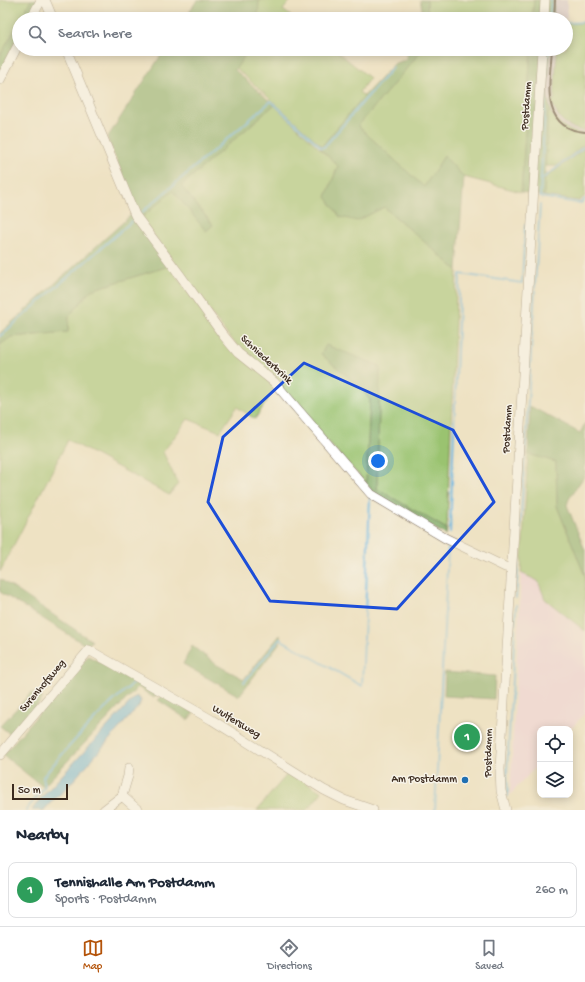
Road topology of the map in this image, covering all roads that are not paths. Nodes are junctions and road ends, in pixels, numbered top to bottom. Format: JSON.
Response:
{"nodes":[{"id":1,"x":41,"y":0,"type":"edge"},
{"id":2,"x":45,"y":0,"type":"edge"},
{"id":3,"x":546,"y":0,"type":"edge"},
{"id":4,"x":35,"y":12,"type":"edge"},
{"id":5,"x":50,"y":12,"type":"edge"},
{"id":6,"x":545,"y":12,"type":"edge"},
{"id":7,"x":12,"y":56,"type":"edge"},
{"id":8,"x":69,"y":56,"type":"edge"},
{"id":9,"x":542,"y":56,"type":"edge"},
{"id":10,"x":0,"y":80,"type":"edge"},
{"id":11,"x":511,"y":568,"type":"junction"},
{"id":12,"x":89,"y":650,"type":"joint"},
{"id":13,"x":0,"y":755,"type":"edge"},
{"id":14,"x":129,"y":768,"type":"dead end"},
{"id":15,"x":122,"y":796,"type":"junction"},
{"id":16,"x":104,"y":810,"type":"edge"},
{"id":17,"x":138,"y":810,"type":"edge"},
{"id":18,"x":373,"y":810,"type":"edge"},
{"id":19,"x":506,"y":810,"type":"edge"}],
"edges":[{"from":1,"to":4,"type":"street"},
{"from":2,"to":5,"type":"street"},
{"from":3,"to":6,"type":"street"},
{"from":7,"to":10,"type":"street"},
{"from":8,"to":11,"type":"street","name":"Schniederbrink"},
{"from":9,"to":11,"type":"street","name":"Postdamm"},
{"from":11,"to":19,"type":"street","name":"Postdamm"},
{"from":12,"to":13,"type":"street","name":"Surenhofsweg"},
{"from":12,"to":18,"type":"street","name":"Wulfersweg"},
{"from":14,"to":15,"type":"street"},
{"from":15,"to":16,"type":"street"},
{"from":15,"to":17,"type":"street"}]}
